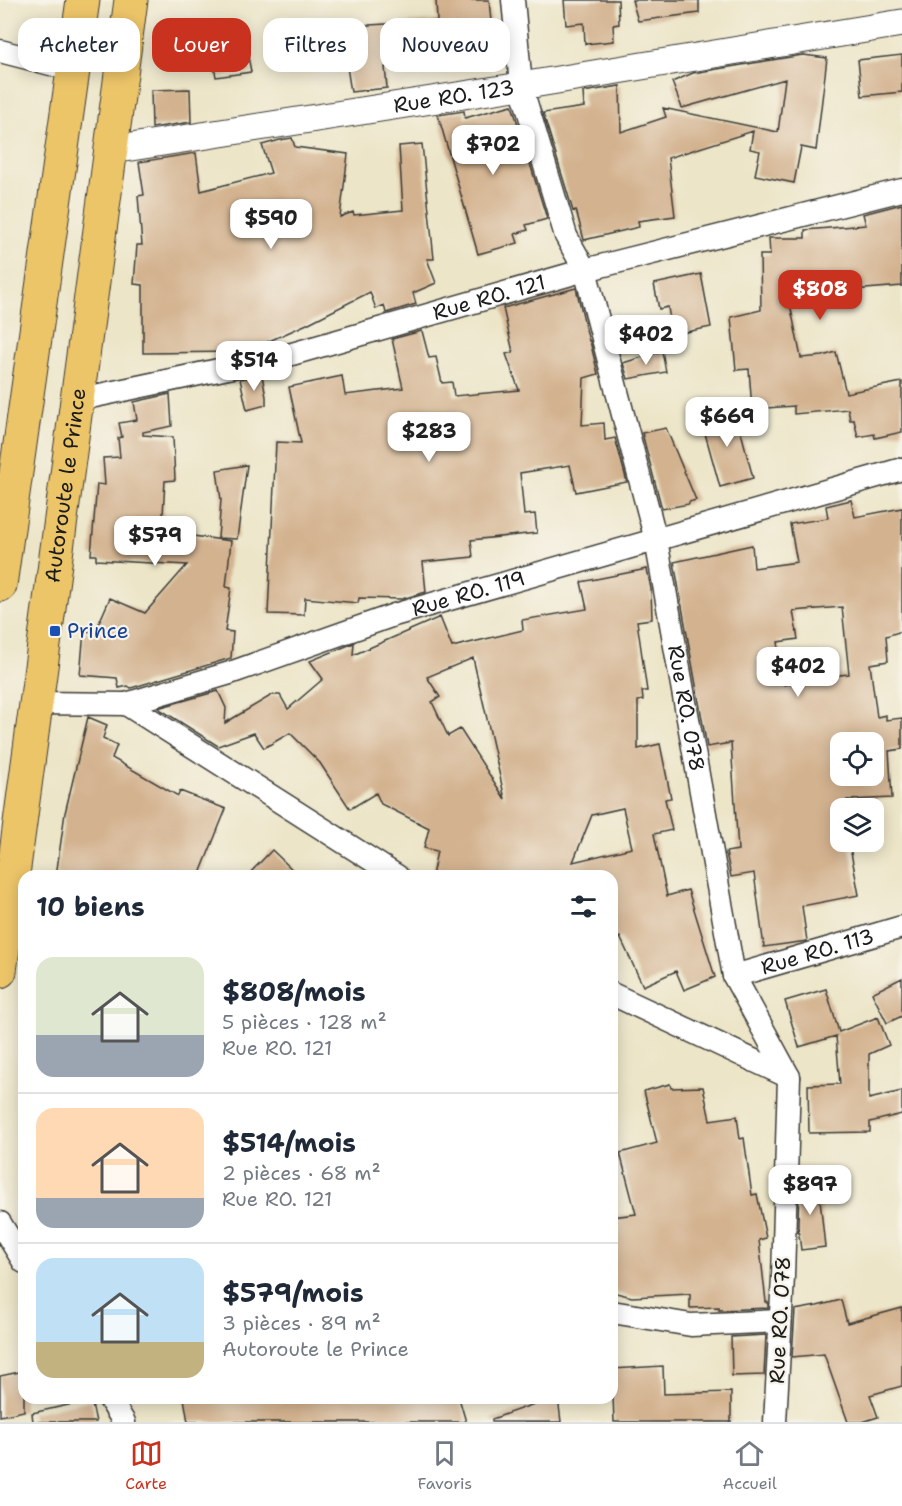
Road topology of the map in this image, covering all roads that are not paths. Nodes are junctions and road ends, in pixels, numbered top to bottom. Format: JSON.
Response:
{"nodes":[{"id":1,"x":83,"y":0,"type":"edge"},
{"id":2,"x":131,"y":0,"type":"edge"},
{"id":3,"x":513,"y":0,"type":"edge"},
{"id":4,"x":81,"y":18,"type":"edge"},
{"id":5,"x":902,"y":22,"type":"edge"},
{"id":6,"x":0,"y":51,"type":"edge"},
{"id":7,"x":18,"y":56,"type":"edge"},
{"id":8,"x":74,"y":72,"type":"edge"},
{"id":9,"x":521,"y":86,"type":"junction"},
{"id":10,"x":112,"y":150,"type":"junction"},
{"id":11,"x":902,"y":190,"type":"edge"},
{"id":12,"x":585,"y":270,"type":"junction"},
{"id":13,"x":76,"y":400,"type":"junction"},
{"id":14,"x":902,"y":468,"type":"edge"},
{"id":15,"x":656,"y":540,"type":"junction"},
{"id":16,"x":0,"y":585,"type":"edge"},
{"id":17,"x":36,"y":703,"type":"junction"},
{"id":18,"x":126,"y":705,"type":"junction"},
{"id":19,"x":387,"y":870,"type":"edge"},
{"id":20,"x":902,"y":927,"type":"edge"},
{"id":21,"x":0,"y":971,"type":"edge"},
{"id":22,"x":734,"y":976,"type":"junction"},
{"id":23,"x":618,"y":997,"type":"edge"},
{"id":24,"x":789,"y":1077,"type":"junction"},
{"id":25,"x":0,"y":1223,"type":"edge"},
{"id":26,"x":18,"y":1252,"type":"edge"},
{"id":27,"x":618,"y":1313,"type":"edge"},
{"id":28,"x":780,"y":1321,"type":"junction"},
{"id":29,"x":113,"y":1404,"type":"edge"},
{"id":30,"x":124,"y":1422,"type":"edge"},
{"id":31,"x":775,"y":1422,"type":"edge"}],
"edges":[{"from":1,"to":4,"type":"main road"},
{"from":2,"to":10,"type":"main road","name":"Autoroute le Prince"},
{"from":3,"to":9,"type":"street","name":"Rue RO. 078"},
{"from":5,"to":9,"type":"street","name":"Rue RO. 123"},
{"from":6,"to":7,"type":"street"},
{"from":8,"to":16,"type":"main road"},
{"from":9,"to":10,"type":"street","name":"Rue RO. 123"},
{"from":9,"to":12,"type":"street","name":"Rue RO. 078"},
{"from":10,"to":13,"type":"main road","name":"Autoroute le Prince"},
{"from":11,"to":12,"type":"street","name":"Rue RO. 121"},
{"from":12,"to":13,"type":"street","name":"Rue RO. 121"},
{"from":12,"to":15,"type":"street","name":"Rue RO. 078"},
{"from":13,"to":17,"type":"main road","name":"Autoroute le Prince"},
{"from":14,"to":15,"type":"street","name":"Rue RO. 119"},
{"from":15,"to":18,"type":"street","name":"Rue RO. 119"},
{"from":15,"to":22,"type":"street","name":"Rue RO. 078"},
{"from":17,"to":18,"type":"street","name":"Rue RO. 119"},
{"from":17,"to":21,"type":"main road","name":"Autoroute le Prince"},
{"from":18,"to":19,"type":"street"},
{"from":20,"to":22,"type":"street","name":"Rue RO. 113"},
{"from":22,"to":24,"type":"street","name":"Rue RO. 078"},
{"from":23,"to":24,"type":"street"},
{"from":24,"to":28,"type":"street","name":"Rue RO. 078"},
{"from":25,"to":26,"type":"street"},
{"from":27,"to":28,"type":"street"},
{"from":28,"to":31,"type":"street","name":"Rue RO. 078"},
{"from":29,"to":30,"type":"street"}]}
